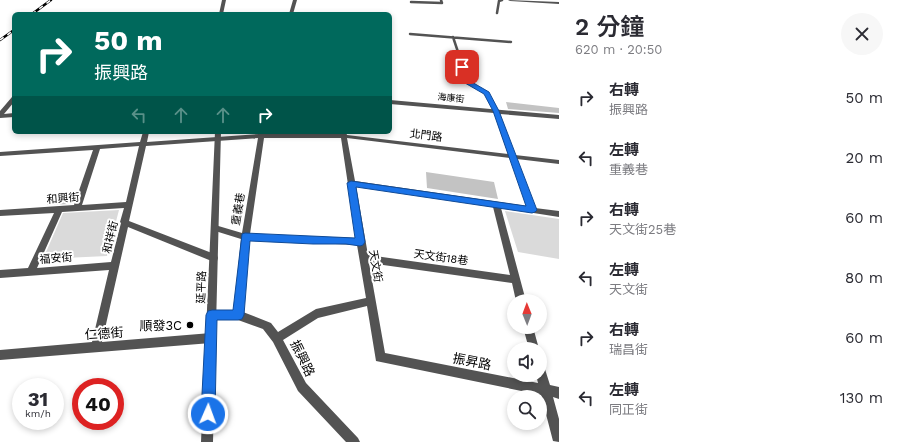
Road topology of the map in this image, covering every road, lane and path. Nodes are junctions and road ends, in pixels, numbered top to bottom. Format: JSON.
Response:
{"nodes":[{"id":1,"x":52,"y":0,"type":"edge"},
{"id":2,"x":219,"y":0,"type":"edge"},
{"id":3,"x":224,"y":0,"type":"edge"},
{"id":4,"x":296,"y":0,"type":"edge"},
{"id":5,"x":441,"y":0,"type":"edge"},
{"id":6,"x":502,"y":0,"type":"edge"},
{"id":7,"x":510,"y":0,"type":"edge"},
{"id":8,"x":411,"y":2,"type":"dead end"},
{"id":9,"x":559,"y":3,"type":"edge"},
{"id":10,"x":37,"y":12,"type":"edge"},
{"id":11,"x":220,"y":12,"type":"edge"},
{"id":12,"x":221,"y":12,"type":"edge"},
{"id":13,"x":291,"y":12,"type":"edge"},
{"id":14,"x":497,"y":13,"type":"dead end"},
{"id":15,"x":12,"y":31,"type":"edge"},
{"id":16,"x":410,"y":34,"type":"dead end"},
{"id":17,"x":453,"y":38,"type":"junction"},
{"id":18,"x":0,"y":40,"type":"edge"},
{"id":19,"x":511,"y":42,"type":"dead end"},
{"id":20,"x":12,"y":100,"type":"edge"},
{"id":21,"x":392,"y":102,"type":"edge"},
{"id":22,"x":496,"y":111,"type":"junction"},
{"id":23,"x":0,"y":115,"type":"edge"},
{"id":24,"x":12,"y":115,"type":"edge"},
{"id":25,"x":559,"y":117,"type":"edge"},
{"id":26,"x":145,"y":134,"type":"edge"},
{"id":27,"x":262,"y":134,"type":"edge"},
{"id":28,"x":343,"y":134,"type":"edge"},
{"id":29,"x":218,"y":136,"type":"edge"},
{"id":30,"x":142,"y":145,"type":"junction"},
{"id":31,"x":97,"y":148,"type":"junction"},
{"id":32,"x":0,"y":154,"type":"edge"},
{"id":33,"x":512,"y":156,"type":"junction"},
{"id":34,"x":559,"y":162,"type":"edge"},
{"id":35,"x":351,"y":183,"type":"junction"},
{"id":36,"x":128,"y":205,"type":"junction"},
{"id":37,"x":496,"y":205,"type":"junction"},
{"id":38,"x":77,"y":208,"type":"junction"},
{"id":39,"x":59,"y":209,"type":"junction"},
{"id":40,"x":532,"y":210,"type":"junction"},
{"id":41,"x":0,"y":213,"type":"edge"},
{"id":42,"x":559,"y":214,"type":"edge"},
{"id":43,"x":124,"y":222,"type":"junction"},
{"id":44,"x":215,"y":228,"type":"junction"},
{"id":45,"x":245,"y":237,"type":"junction"},
{"id":46,"x":360,"y":242,"type":"junction"},
{"id":47,"x":214,"y":258,"type":"junction"},
{"id":48,"x":363,"y":258,"type":"junction"},
{"id":49,"x":114,"y":266,"type":"junction"},
{"id":50,"x":31,"y":272,"type":"junction"},
{"id":51,"x":0,"y":274,"type":"edge"},
{"id":52,"x":516,"y":280,"type":"junction"},
{"id":53,"x":519,"y":294,"type":"edge"},
{"id":54,"x":371,"y":301,"type":"junction"},
{"id":55,"x":212,"y":315,"type":"junction"},
{"id":56,"x":238,"y":315,"type":"junction"},
{"id":57,"x":211,"y":338,"type":"junction"},
{"id":58,"x":278,"y":338,"type":"junction"},
{"id":59,"x":96,"y":347,"type":"junction"},
{"id":60,"x":0,"y":355,"type":"edge"},
{"id":61,"x":380,"y":357,"type":"joint"},
{"id":62,"x":543,"y":382,"type":"edge"},
{"id":63,"x":545,"y":390,"type":"joint"},
{"id":64,"x":547,"y":390,"type":"edge"},
{"id":65,"x":559,"y":393,"type":"edge"},
{"id":66,"x":547,"y":397,"type":"edge"},
{"id":67,"x":559,"y":441,"type":"edge"},
{"id":68,"x":206,"y":442,"type":"edge"},
{"id":69,"x":354,"y":442,"type":"edge"}],
"edges":[{"from":1,"to":10,"type":"path"},
{"from":2,"to":11,"type":"street"},
{"from":3,"to":12,"type":"street"},
{"from":4,"to":13,"type":"street"},
{"from":5,"to":8,"type":"lane"},
{"from":6,"to":14,"type":"lane"},
{"from":7,"to":9,"type":"street"},
{"from":15,"to":18,"type":"path"},
{"from":16,"to":17,"type":"lane"},
{"from":17,"to":19,"type":"lane"},
{"from":17,"to":22,"type":"lane"},
{"from":20,"to":23,"type":"street"},
{"from":21,"to":22,"type":"street","name":"海康街"},
{"from":22,"to":25,"type":"street","name":"海康街"},
{"from":22,"to":33,"type":"street"},
{"from":23,"to":24,"type":"street"},
{"from":26,"to":30,"type":"street","name":"和祥街"},
{"from":27,"to":28,"type":"street","name":"北門路"},
{"from":27,"to":29,"type":"street","name":"北門路"},
{"from":27,"to":45,"type":"street","name":"重義巷"},
{"from":28,"to":33,"type":"street","name":"北門路"},
{"from":28,"to":35,"type":"street","name":"天文街"},
{"from":29,"to":30,"type":"street","name":"北門路"},
{"from":29,"to":44,"type":"street","name":"延平路"},
{"from":30,"to":31,"type":"street","name":"北門路"},
{"from":30,"to":36,"type":"street","name":"和祥街"},
{"from":31,"to":32,"type":"street","name":"北門路"},
{"from":31,"to":38,"type":"street"},
{"from":33,"to":34,"type":"street","name":"北門路"},
{"from":33,"to":40,"type":"street"},
{"from":35,"to":37,"type":"street"},
{"from":35,"to":46,"type":"street","name":"天文街"},
{"from":36,"to":38,"type":"street","name":"和興街"},
{"from":36,"to":43,"type":"street","name":"和祥街"},
{"from":37,"to":40,"type":"street"},
{"from":37,"to":52,"type":"street"},
{"from":38,"to":39,"type":"street","name":"和興街"},
{"from":39,"to":41,"type":"street","name":"和興街"},
{"from":39,"to":50,"type":"street"},
{"from":40,"to":42,"type":"street"},
{"from":43,"to":47,"type":"street"},
{"from":43,"to":49,"type":"street","name":"和祥街"},
{"from":44,"to":45,"type":"street"},
{"from":44,"to":47,"type":"street","name":"延平路"},
{"from":45,"to":46,"type":"street"},
{"from":45,"to":56,"type":"street","name":"重義巷"},
{"from":46,"to":48,"type":"street","name":"天文街"},
{"from":47,"to":55,"type":"street","name":"延平路"},
{"from":48,"to":52,"type":"street","name":"天文街18巷"},
{"from":48,"to":54,"type":"street","name":"天文街"},
{"from":49,"to":50,"type":"street","name":"福安街"},
{"from":49,"to":59,"type":"street","name":"和祥街"},
{"from":50,"to":51,"type":"street","name":"福安街"},
{"from":52,"to":53,"type":"street"},
{"from":54,"to":58,"type":"street"},
{"from":54,"to":61,"type":"street","name":"天文街"},
{"from":55,"to":56,"type":"street","name":"振興路"},
{"from":55,"to":57,"type":"street","name":"延平路"},
{"from":56,"to":58,"type":"street","name":"振興路"},
{"from":57,"to":59,"type":"street","name":"仁德街"},
{"from":57,"to":68,"type":"street","name":"延平路"},
{"from":58,"to":69,"type":"street","name":"振興路"},
{"from":59,"to":60,"type":"street","name":"仁德街"},
{"from":61,"to":63,"type":"street","name":"振昇路"},
{"from":62,"to":63,"type":"street"},
{"from":64,"to":65,"type":"street","name":"振昇路"},
{"from":66,"to":67,"type":"street"}]}
